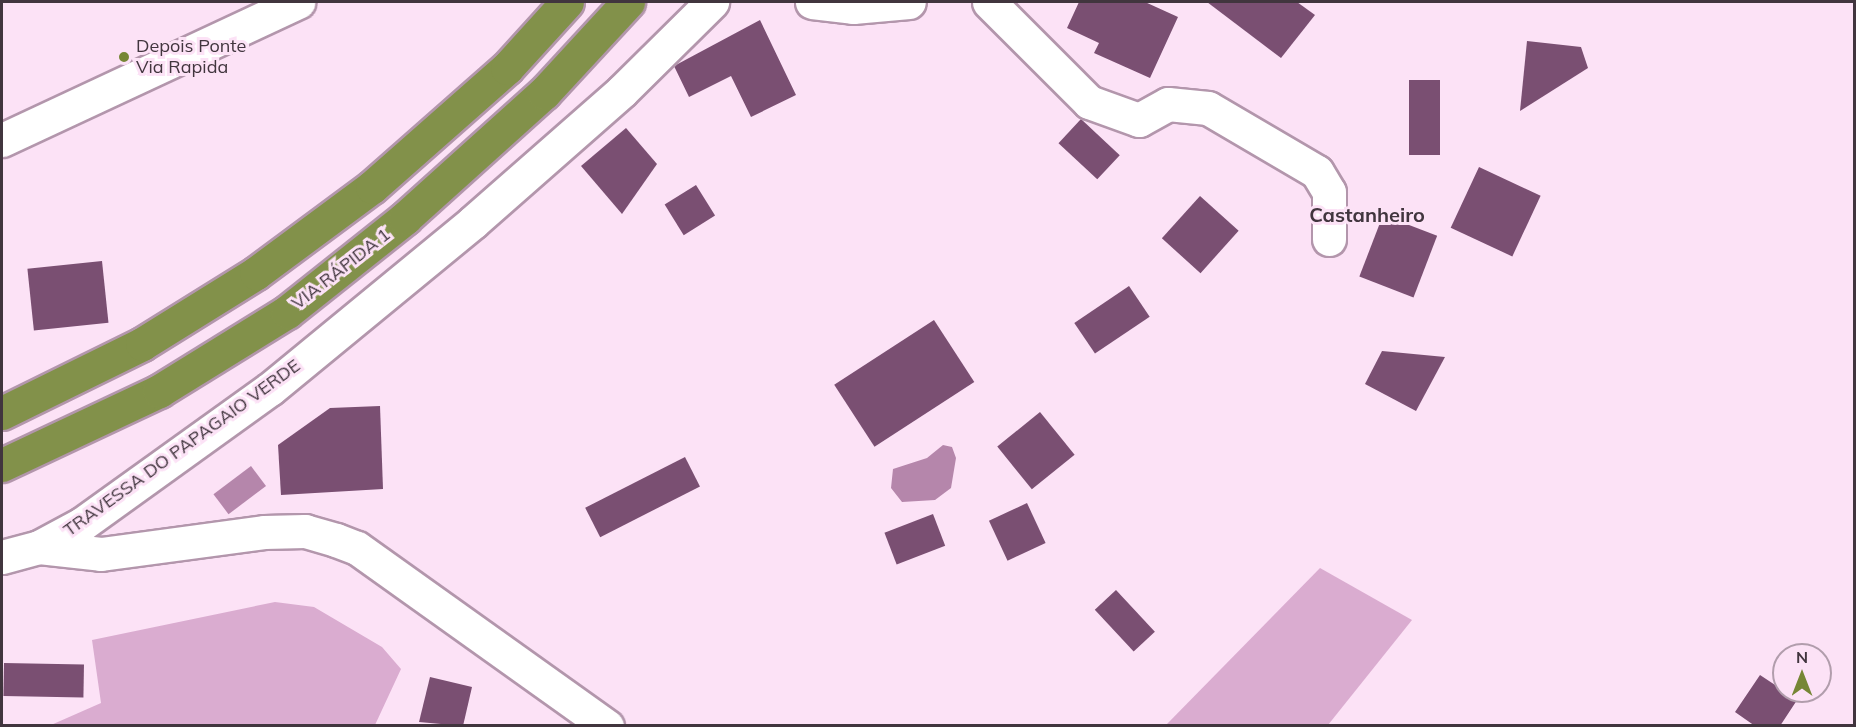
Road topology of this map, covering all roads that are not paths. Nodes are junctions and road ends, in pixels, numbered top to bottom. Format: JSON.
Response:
{"nodes":[{"id":1,"x":298,"y":2,"type":"edge"},
{"id":2,"x":567,"y":2,"type":"edge"},
{"id":3,"x":628,"y":2,"type":"edge"},
{"id":4,"x":712,"y":2,"type":"edge"},
{"id":5,"x":812,"y":2,"type":"edge"},
{"id":6,"x":909,"y":2,"type":"edge"},
{"id":7,"x":989,"y":2,"type":"edge"},
{"id":8,"x":2,"y":140,"type":"edge"},
{"id":9,"x":1329,"y":239,"type":"dead end"},
{"id":10,"x":2,"y":413,"type":"edge"},
{"id":11,"x":2,"y":465,"type":"edge"},
{"id":12,"x":39,"y":547,"type":"junction"},
{"id":13,"x":2,"y":557,"type":"edge"},
{"id":14,"x":607,"y":726,"type":"edge"}],
"edges":[{"from":1,"to":8,"type":"street"},
{"from":2,"to":10,"type":"highway"},
{"from":3,"to":11,"type":"highway","name":"VIA RÁPIDA 1"},
{"from":4,"to":12,"type":"street","name":"TRAVESSA DO PAPAGAIO VERDE"},
{"from":5,"to":6,"type":"street"},
{"from":7,"to":9,"type":"street"},
{"from":12,"to":13,"type":"street"},
{"from":12,"to":14,"type":"street","name":"TRAVESSA DO PAPAGAIO VERDE"}]}
